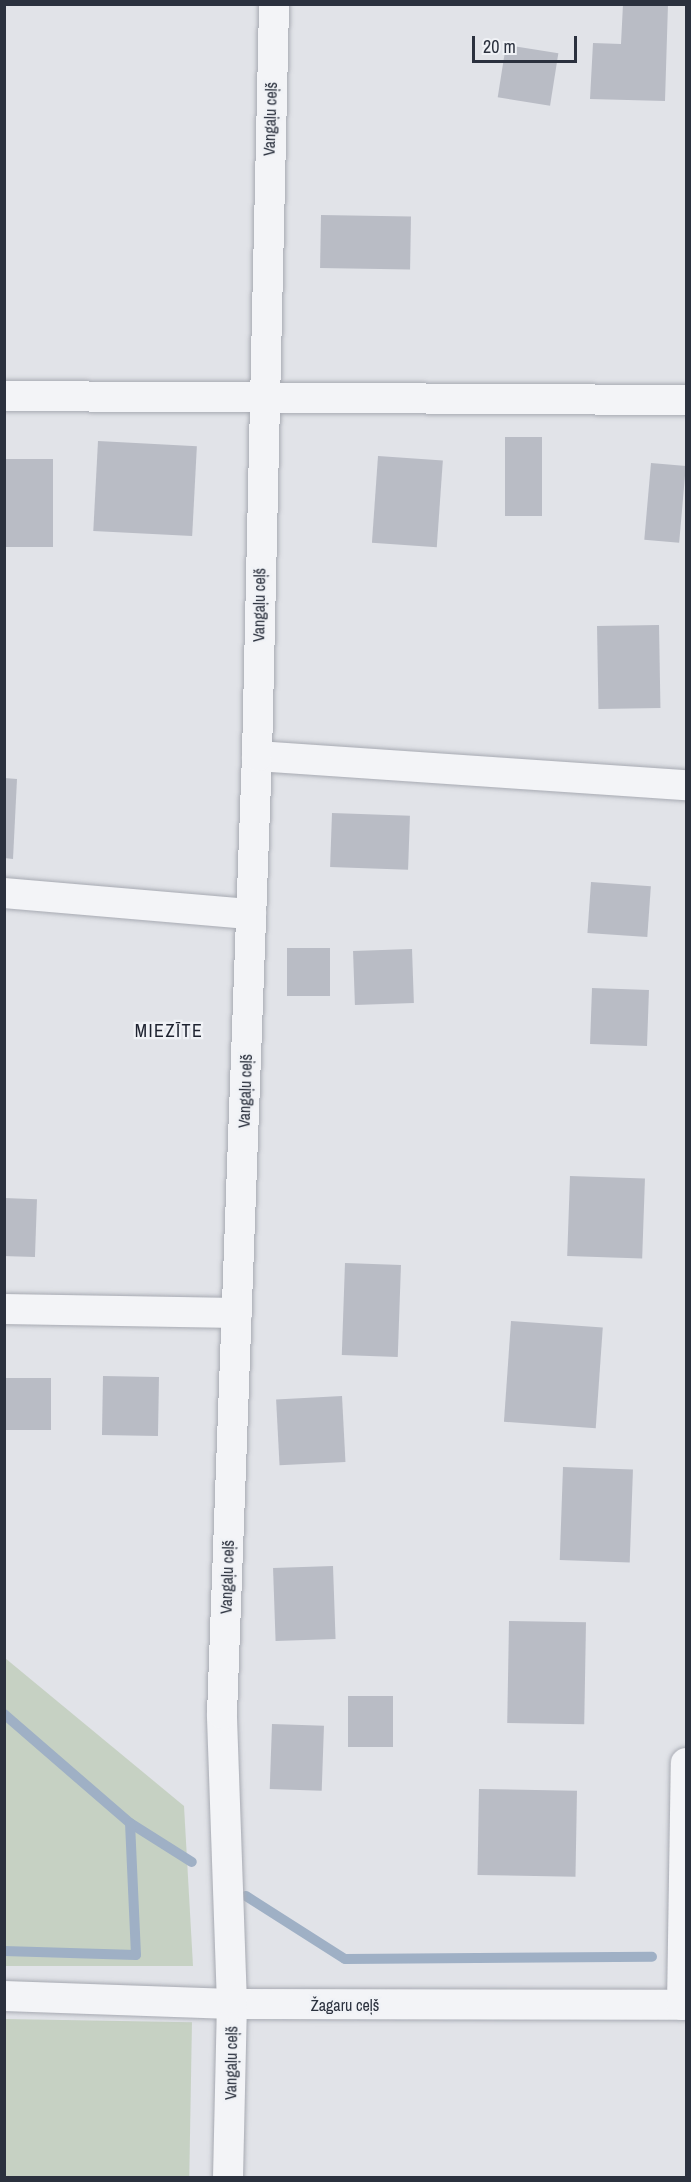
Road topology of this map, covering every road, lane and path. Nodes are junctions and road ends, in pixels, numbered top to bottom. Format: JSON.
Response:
{"nodes":[{"id":1,"x":274,"y":4,"type":"edge"},
{"id":2,"x":4,"y":396,"type":"edge"},
{"id":3,"x":262,"y":400,"type":"junction"},
{"id":4,"x":687,"y":400,"type":"edge"},
{"id":5,"x":257,"y":756,"type":"junction"},
{"id":6,"x":687,"y":785,"type":"edge"},
{"id":7,"x":4,"y":893,"type":"edge"},
{"id":8,"x":251,"y":914,"type":"junction"},
{"id":9,"x":4,"y":1309,"type":"edge"},
{"id":10,"x":237,"y":1313,"type":"junction"},
{"id":11,"x":687,"y":1763,"type":"edge"},
{"id":12,"x":4,"y":1996,"type":"edge"},
{"id":13,"x":232,"y":2004,"type":"junction"},
{"id":14,"x":684,"y":2005,"type":"edge"},
{"id":15,"x":228,"y":2178,"type":"edge"}],
"edges":[{"from":1,"to":3,"type":"street","name":"Vangaļu ceļš"},
{"from":2,"to":3,"type":"street"},
{"from":3,"to":4,"type":"street"},
{"from":3,"to":5,"type":"street","name":"Vangaļu ceļš"},
{"from":5,"to":6,"type":"street"},
{"from":5,"to":8,"type":"street","name":"Vangaļu ceļš"},
{"from":7,"to":8,"type":"street"},
{"from":8,"to":10,"type":"street","name":"Vangaļu ceļš"},
{"from":9,"to":10,"type":"street"},
{"from":10,"to":13,"type":"street","name":"Vangaļu ceļš"},
{"from":11,"to":14,"type":"street"},
{"from":12,"to":13,"type":"street","name":"Žagaru ceļš"},
{"from":13,"to":14,"type":"street","name":"Žagaru ceļš"},
{"from":13,"to":15,"type":"street","name":"Vangaļu ceļš"}]}
